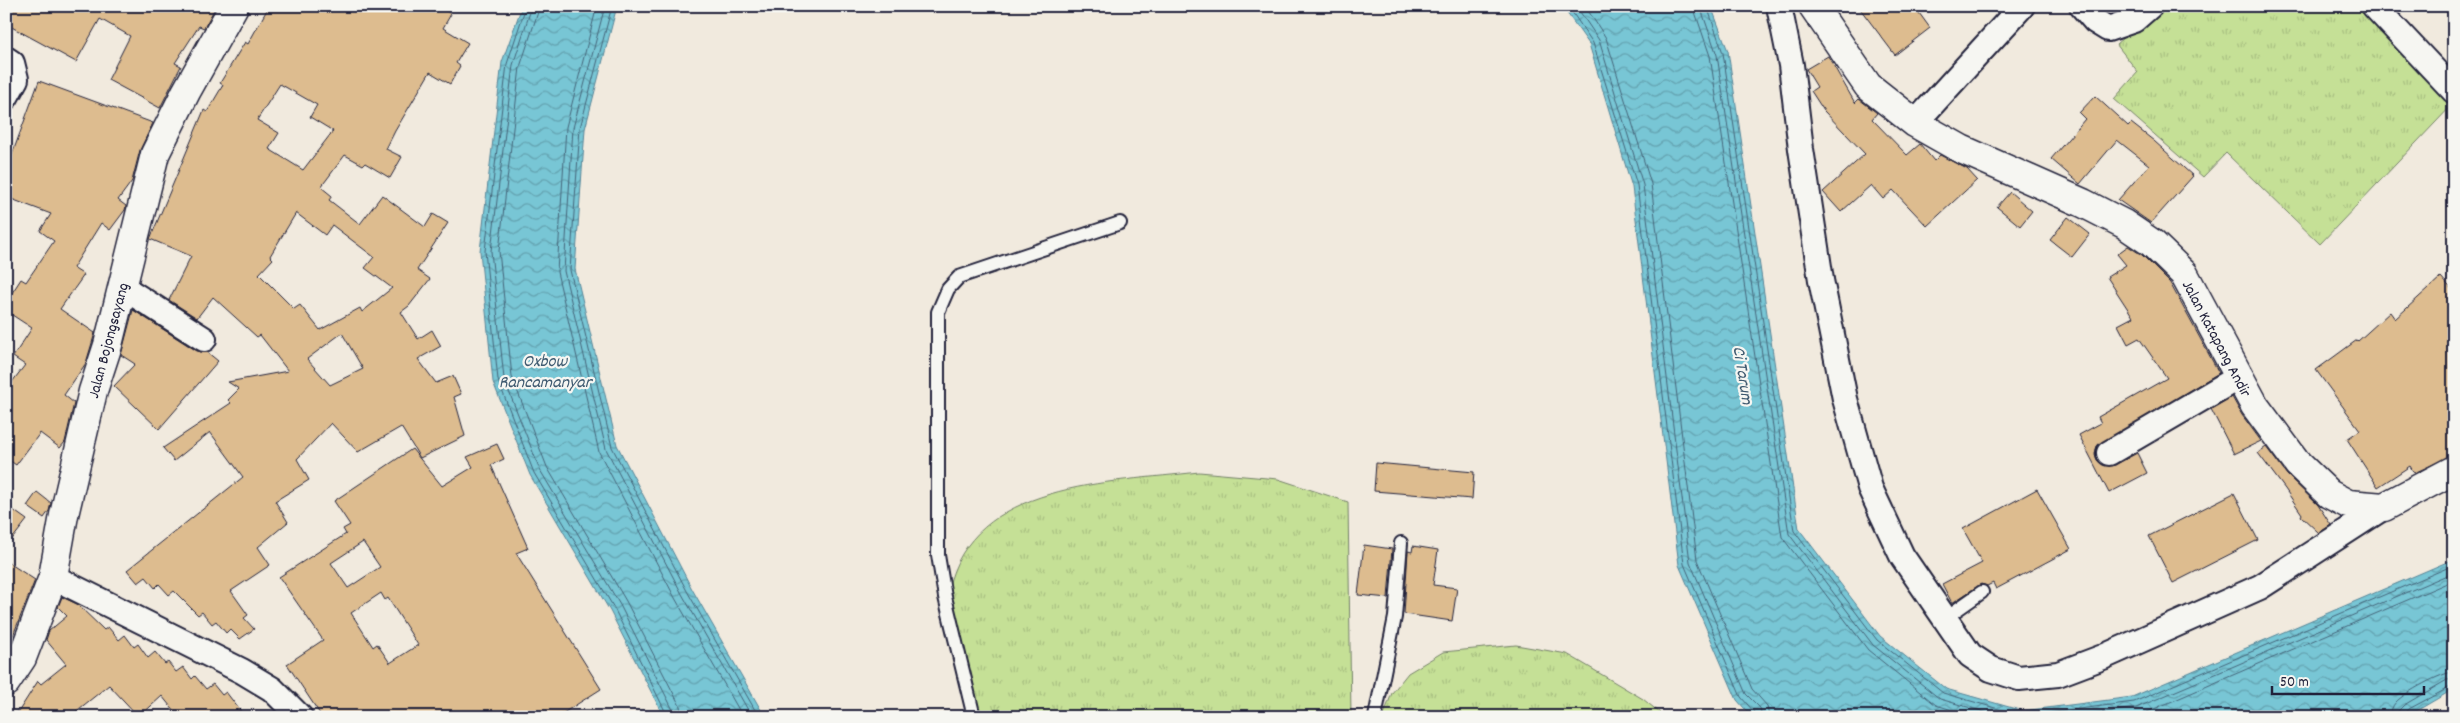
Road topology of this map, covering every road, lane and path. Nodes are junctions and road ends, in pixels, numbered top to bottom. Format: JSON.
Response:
{"nodes":[{"id":1,"x":234,"y":6,"type":"edge"},
{"id":2,"x":1779,"y":6,"type":"edge"},
{"id":3,"x":1813,"y":6,"type":"edge"},
{"id":4,"x":2022,"y":6,"type":"edge"},
{"id":5,"x":2082,"y":6,"type":"edge"},
{"id":6,"x":2150,"y":6,"type":"edge"},
{"id":7,"x":2374,"y":6,"type":"edge"},
{"id":8,"x":6,"y":59,"type":"edge"},
{"id":9,"x":2454,"y":91,"type":"edge"},
{"id":10,"x":6,"y":97,"type":"edge"},
{"id":11,"x":1915,"y":123,"type":"junction"},
{"id":12,"x":1120,"y":223,"type":"dead end"},
{"id":13,"x":121,"y":286,"type":"junction"},
{"id":14,"x":204,"y":339,"type":"dead end"},
{"id":15,"x":2239,"y":377,"type":"junction"},
{"id":16,"x":2109,"y":453,"type":"dead end"},
{"id":17,"x":2454,"y":470,"type":"edge"},
{"id":18,"x":2384,"y":507,"type":"junction"},
{"id":19,"x":1401,"y":543,"type":"dead end"},
{"id":20,"x":53,"y":578,"type":"junction"},
{"id":21,"x":1982,"y":592,"type":"dead end"},
{"id":22,"x":1943,"y":615,"type":"junction"},
{"id":23,"x":6,"y":682,"type":"edge"},
{"id":24,"x":300,"y":717,"type":"edge"},
{"id":25,"x":974,"y":717,"type":"edge"},
{"id":26,"x":1375,"y":717,"type":"edge"}],
"edges":[{"from":1,"to":13,"type":"street","name":"Jalan Bojongsayang"},
{"from":2,"to":22,"type":"street"},
{"from":3,"to":11,"type":"street","name":"Jalan Katapang Andir"},
{"from":4,"to":11,"type":"street"},
{"from":5,"to":6,"type":"street"},
{"from":7,"to":9,"type":"street"},
{"from":8,"to":10,"type":"street"},
{"from":11,"to":15,"type":"street","name":"Jalan Katapang Andir"},
{"from":12,"to":25,"type":"lane"},
{"from":13,"to":14,"type":"street"},
{"from":13,"to":20,"type":"street","name":"Jalan Bojongsayang"},
{"from":15,"to":16,"type":"street"},
{"from":15,"to":18,"type":"street","name":"Jalan Katapang Andir"},
{"from":17,"to":18,"type":"street"},
{"from":18,"to":22,"type":"street"},
{"from":19,"to":26,"type":"lane"},
{"from":20,"to":23,"type":"street","name":"Jalan Bojongsayang"},
{"from":20,"to":24,"type":"street"},
{"from":21,"to":22,"type":"lane"}]}
